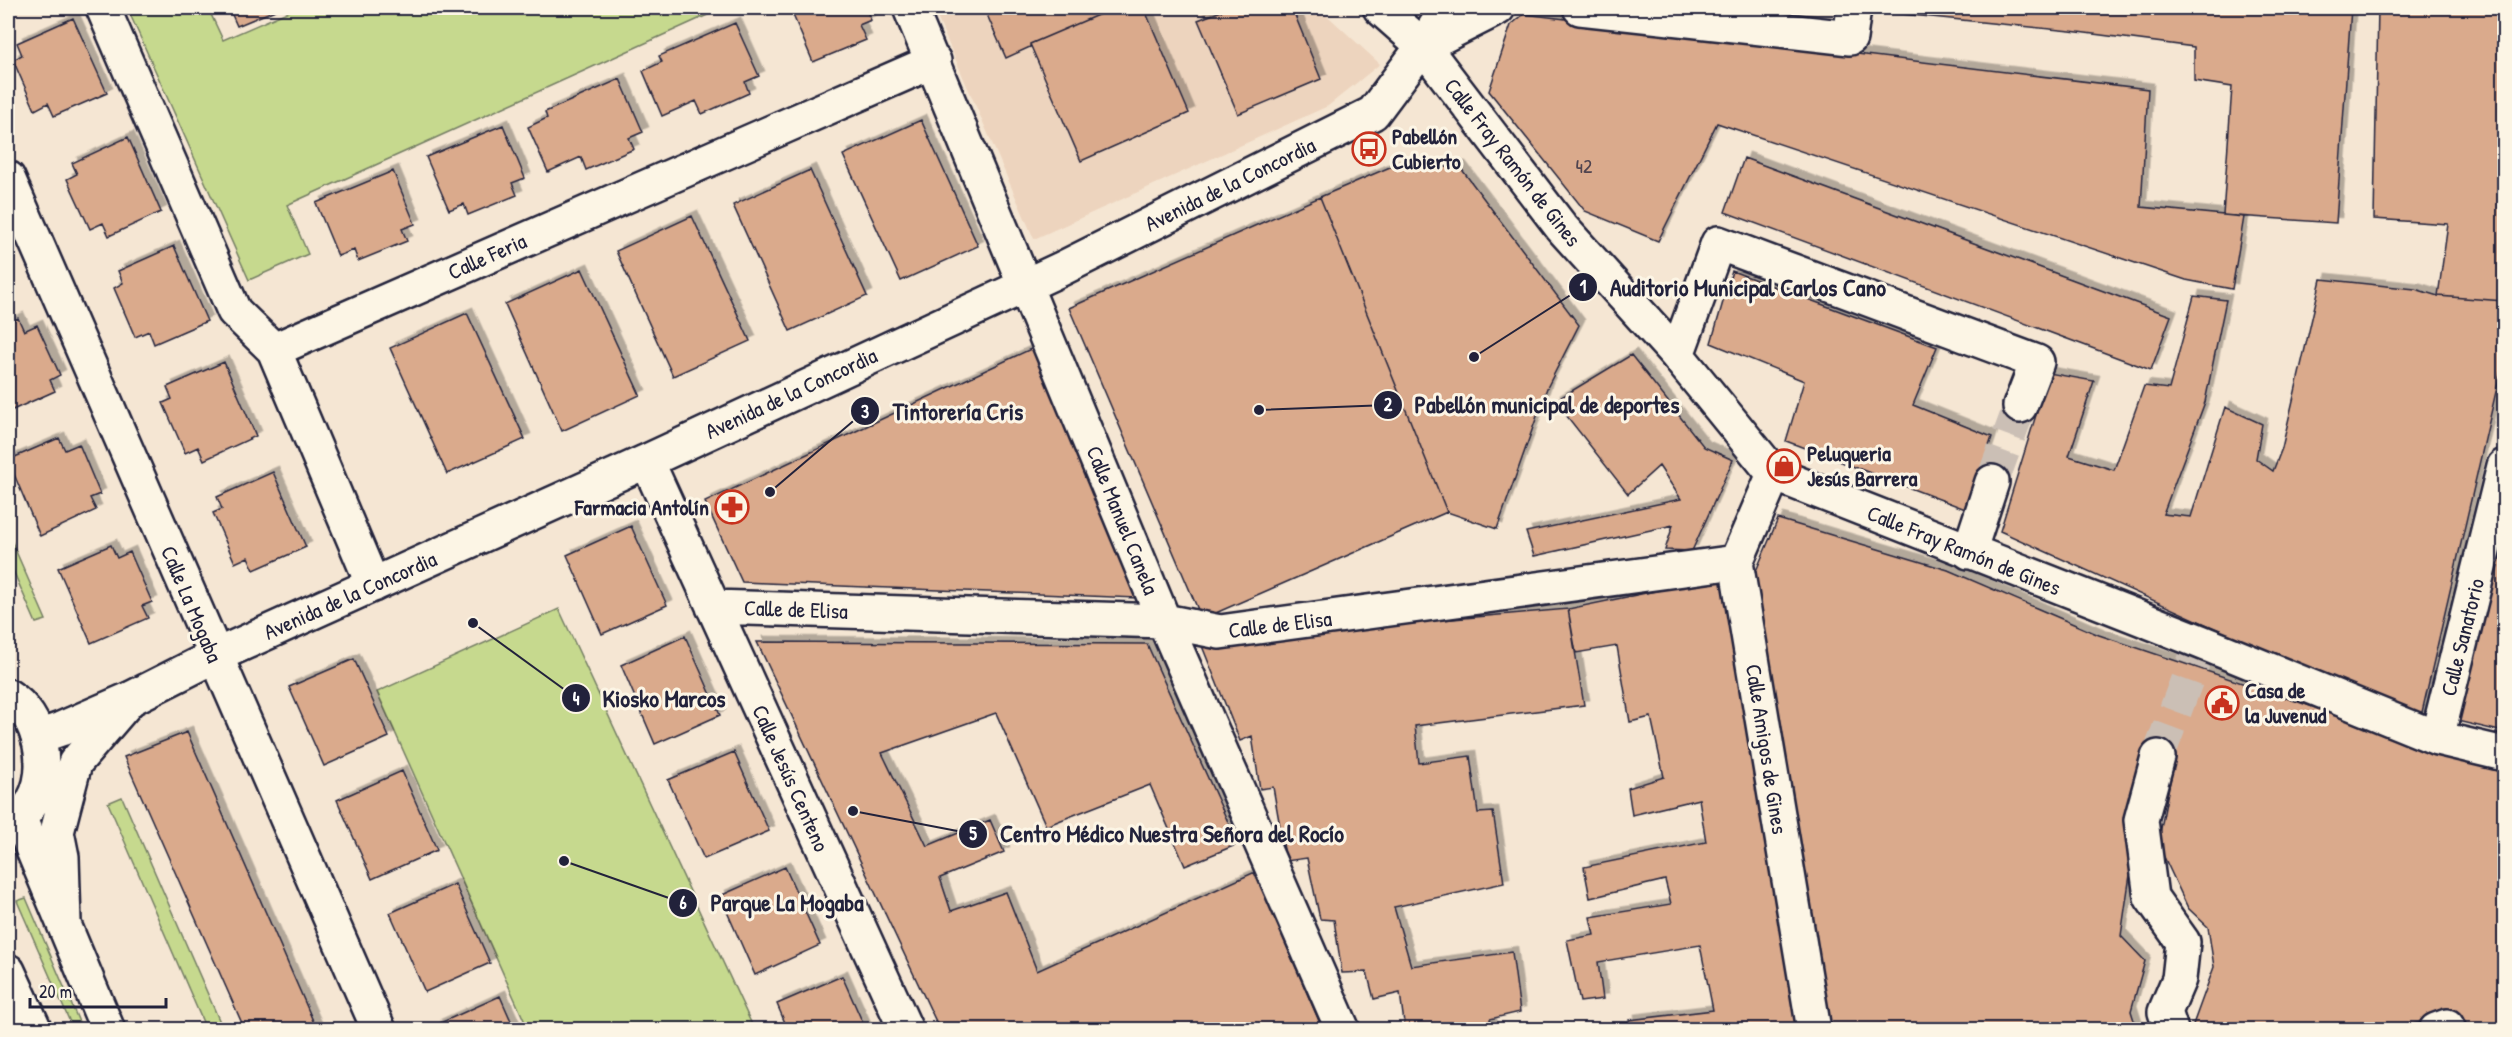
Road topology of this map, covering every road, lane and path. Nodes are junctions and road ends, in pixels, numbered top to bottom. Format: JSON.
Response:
{"nodes":[{"id":1,"x":103,"y":8,"type":"edge"},
{"id":2,"x":910,"y":8,"type":"edge"},
{"id":3,"x":1380,"y":8,"type":"edge"},
{"id":4,"x":1447,"y":8,"type":"edge"},
{"id":5,"x":1498,"y":8,"type":"edge"},
{"id":6,"x":1580,"y":8,"type":"edge"},
{"id":7,"x":1852,"y":23,"type":"edge"},
{"id":8,"x":1423,"y":46,"type":"junction"},
{"id":9,"x":934,"y":61,"type":"junction"},
{"id":10,"x":8,"y":178,"type":"edge"},
{"id":11,"x":1026,"y":283,"type":"junction"},
{"id":12,"x":274,"y":350,"type":"junction"},
{"id":13,"x":1677,"y":354,"type":"junction"},
{"id":14,"x":2020,"y":406,"type":"tunnel mouth"},
{"id":15,"x":647,"y":461,"type":"junction"},
{"id":16,"x":2505,"y":466,"type":"edge"},
{"id":17,"x":1774,"y":474,"type":"junction"},
{"id":18,"x":1992,"y":482,"type":"tunnel mouth"},
{"id":19,"x":1969,"y":552,"type":"junction"},
{"id":20,"x":1736,"y":562,"type":"junction"},
{"id":21,"x":373,"y":585,"type":"junction"},
{"id":22,"x":713,"y":607,"type":"junction"},
{"id":23,"x":1164,"y":621,"type":"junction"},
{"id":24,"x":215,"y":656,"type":"junction"},
{"id":25,"x":8,"y":696,"type":"edge"},
{"id":26,"x":130,"y":699,"type":"junction"},
{"id":27,"x":38,"y":737,"type":"junction"},
{"id":28,"x":2437,"y":738,"type":"junction"},
{"id":29,"x":2505,"y":754,"type":"edge"},
{"id":30,"x":2158,"y":757,"type":"tunnel mouth"},
{"id":31,"x":14,"y":824,"type":"edge"},
{"id":32,"x":64,"y":923,"type":"junction"},
{"id":33,"x":8,"y":970,"type":"edge"},
{"id":34,"x":35,"y":1029,"type":"edge"},
{"id":35,"x":108,"y":1029,"type":"edge"},
{"id":36,"x":379,"y":1029,"type":"edge"},
{"id":37,"x":906,"y":1029,"type":"edge"},
{"id":38,"x":1343,"y":1029,"type":"edge"},
{"id":39,"x":1814,"y":1029,"type":"edge"},
{"id":40,"x":2171,"y":1029,"type":"edge"},
{"id":41,"x":2436,"y":1029,"type":"edge"},
{"id":42,"x":2449,"y":1029,"type":"edge"}],
"edges":[{"from":1,"to":12,"type":"street"},
{"from":2,"to":9,"type":"street","name":"Calle Manuel Canela"},
{"from":3,"to":8,"type":"street","name":"Calle Fray Ramón de Gines"},
{"from":4,"to":8,"type":"street","name":"Avenida de la Concordia"},
{"from":5,"to":8,"type":"street"},
{"from":6,"to":7,"type":"street"},
{"from":8,"to":11,"type":"street","name":"Avenida de la Concordia"},
{"from":8,"to":13,"type":"street","name":"Calle Fray Ramón de Gines"},
{"from":9,"to":11,"type":"street","name":"Calle Manuel Canela"},
{"from":9,"to":12,"type":"street","name":"Calle Feria"},
{"from":10,"to":24,"type":"street","name":"Calle La Mogaba"},
{"from":11,"to":15,"type":"street","name":"Avenida de la Concordia"},
{"from":11,"to":23,"type":"street","name":"Calle Manuel Canela"},
{"from":12,"to":21,"type":"street"},
{"from":13,"to":14,"type":"street"},
{"from":13,"to":17,"type":"street","name":"Calle Fray Ramón de Gines"},
{"from":15,"to":21,"type":"street","name":"Avenida de la Concordia"},
{"from":15,"to":22,"type":"street","name":"Calle Jesús Centeno"},
{"from":16,"to":28,"type":"street","name":"Calle Sanatorio"},
{"from":17,"to":19,"type":"street","name":"Calle Fray Ramón de Gines"},
{"from":17,"to":20,"type":"street"},
{"from":18,"to":19,"type":"street"},
{"from":19,"to":28,"type":"street","name":"Calle Fray Ramón de Gines"},
{"from":20,"to":23,"type":"street","name":"Calle de Elisa"},
{"from":20,"to":39,"type":"street","name":"Calle Amigos de Gines"},
{"from":21,"to":24,"type":"street","name":"Avenida de la Concordia"},
{"from":22,"to":23,"type":"street","name":"Calle de Elisa"},
{"from":22,"to":37,"type":"street","name":"Calle Jesús Centeno"},
{"from":23,"to":38,"type":"street","name":"Calle Manuel Canela"},
{"from":24,"to":26,"type":"street","name":"Avenida de la Concordia"},
{"from":24,"to":36,"type":"street","name":"Calle La Mogaba"},
{"from":25,"to":27,"type":"street"},
{"from":26,"to":27,"type":"street","name":"Avenida de la Concordia"},
{"from":26,"to":32,"type":"street"},
{"from":27,"to":31,"type":"street"},
{"from":28,"to":29,"type":"street","name":"Calle Fray Ramón de Gines"},
{"from":30,"to":40,"type":"street"},
{"from":31,"to":32,"type":"street"},
{"from":32,"to":35,"type":"street"},
{"from":33,"to":34,"type":"street"},
{"from":41,"to":42,"type":"street"}]}
